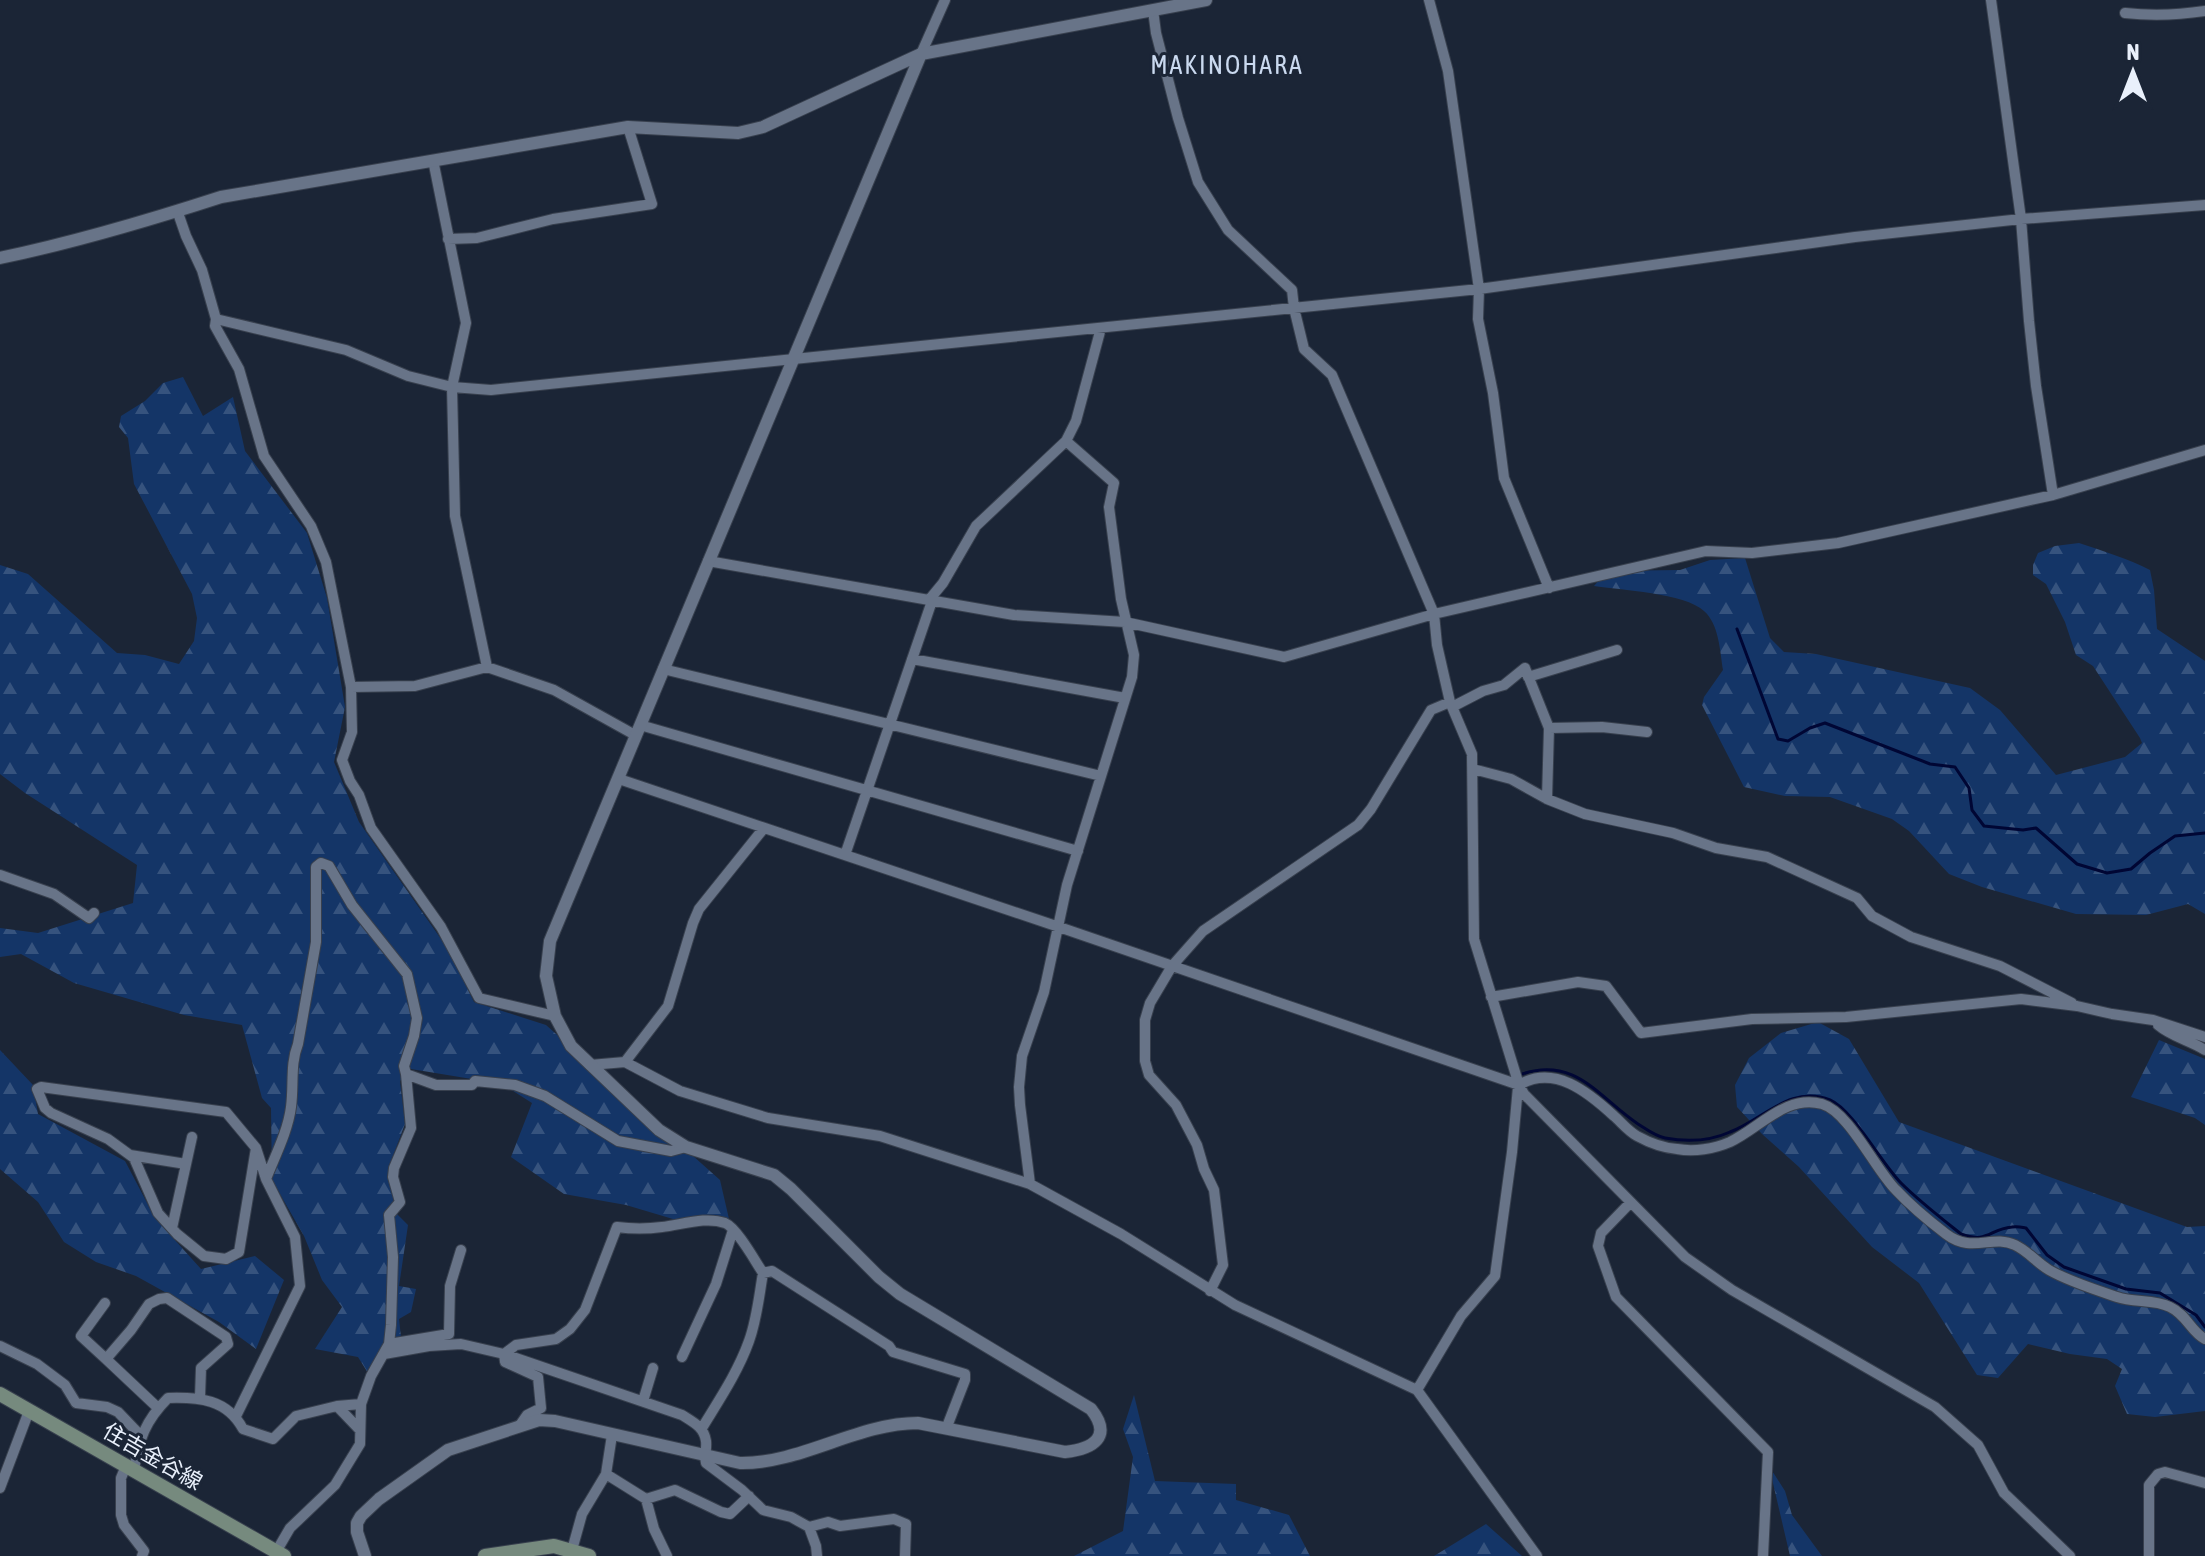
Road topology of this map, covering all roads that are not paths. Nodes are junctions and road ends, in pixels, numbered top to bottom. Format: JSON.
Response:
{"nodes":[{"id":1,"x":945,"y":0,"type":"edge"},
{"id":2,"x":1206,"y":0,"type":"edge"},
{"id":3,"x":1429,"y":0,"type":"edge"},
{"id":4,"x":1991,"y":0,"type":"edge"},
{"id":5,"x":1160,"y":6,"type":"edge"},
{"id":6,"x":2205,"y":11,"type":"edge"},
{"id":7,"x":2125,"y":13,"type":"dead end"},
{"id":8,"x":921,"y":54,"type":"junction"},
{"id":9,"x":628,"y":127,"type":"junction"},
{"id":10,"x":433,"y":160,"type":"junction"},
{"id":11,"x":2205,"y":205,"type":"edge"},
{"id":12,"x":178,"y":213,"type":"junction"},
{"id":13,"x":2021,"y":219,"type":"junction"},
{"id":14,"x":448,"y":239,"type":"junction"},
{"id":15,"x":0,"y":258,"type":"edge"},
{"id":16,"x":1479,"y":289,"type":"junction"},
{"id":17,"x":1294,"y":308,"type":"junction"},
{"id":18,"x":216,"y":319,"type":"junction"},
{"id":19,"x":1101,"y":328,"type":"junction"},
{"id":20,"x":792,"y":360,"type":"junction"},
{"id":21,"x":452,"y":387,"type":"junction"},
{"id":22,"x":1066,"y":441,"type":"junction"},
{"id":23,"x":2205,"y":450,"type":"edge"},
{"id":24,"x":2053,"y":495,"type":"junction"},
{"id":25,"x":708,"y":561,"type":"junction"},
{"id":26,"x":1549,"y":588,"type":"junction"},
{"id":27,"x":930,"y":601,"type":"junction"},
{"id":28,"x":1434,"y":614,"type":"junction"},
{"id":29,"x":1125,"y":622,"type":"junction"},
{"id":30,"x":1617,"y":650,"type":"dead end"},
{"id":31,"x":912,"y":659,"type":"junction"},
{"id":32,"x":487,"y":667,"type":"junction"},
{"id":33,"x":663,"y":669,"type":"junction"},
{"id":34,"x":1528,"y":677,"type":"junction"},
{"id":35,"x":351,"y":687,"type":"junction"},
{"id":36,"x":1125,"y":698,"type":"junction"},
{"id":37,"x":1451,"y":705,"type":"junction"},
{"id":38,"x":890,"y":724,"type":"junction"},
{"id":39,"x":1549,"y":728,"type":"junction"},
{"id":40,"x":638,"y":730,"type":"junction"},
{"id":41,"x":1647,"y":732,"type":"dead end"},
{"id":42,"x":1473,"y":769,"type":"junction"},
{"id":43,"x":1101,"y":776,"type":"junction"},
{"id":44,"x":619,"y":779,"type":"junction"},
{"id":45,"x":867,"y":791,"type":"junction"},
{"id":46,"x":1547,"y":799,"type":"junction"},
{"id":47,"x":764,"y":828,"type":"junction"},
{"id":48,"x":1078,"y":851,"type":"junction"},
{"id":49,"x":845,"y":855,"type":"junction"},
{"id":50,"x":0,"y":875,"type":"edge"},
{"id":51,"x":94,"y":913,"type":"dead end"},
{"id":52,"x":1059,"y":927,"type":"junction"},
{"id":53,"x":1172,"y":966,"type":"junction"},
{"id":54,"x":1491,"y":997,"type":"junction"},
{"id":55,"x":2077,"y":1006,"type":"junction"},
{"id":56,"x":555,"y":1016,"type":"junction"},
{"id":57,"x":2153,"y":1020,"type":"junction"},
{"id":58,"x":2205,"y":1037,"type":"edge"},
{"id":59,"x":2205,"y":1050,"type":"edge"},
{"id":60,"x":625,"y":1062,"type":"junction"},
{"id":61,"x":590,"y":1065,"type":"junction"},
{"id":62,"x":406,"y":1074,"type":"junction"},
{"id":63,"x":1519,"y":1085,"type":"junction"},
{"id":64,"x":192,"y":1137,"type":"dead end"},
{"id":65,"x":686,"y":1147,"type":"junction"},
{"id":66,"x":256,"y":1148,"type":"junction"},
{"id":67,"x":130,"y":1155,"type":"junction"},
{"id":68,"x":186,"y":1164,"type":"junction"},
{"id":69,"x":266,"y":1179,"type":"junction"},
{"id":70,"x":1030,"y":1184,"type":"junction"},
{"id":71,"x":1630,"y":1203,"type":"junction"},
{"id":72,"x":172,"y":1228,"type":"junction"},
{"id":73,"x":733,"y":1230,"type":"junction"},
{"id":74,"x":461,"y":1250,"type":"dead end"},
{"id":75,"x":763,"y":1273,"type":"junction"},
{"id":76,"x":1210,"y":1291,"type":"junction"},
{"id":77,"x":105,"y":1303,"type":"dead end"},
{"id":78,"x":2205,"y":1339,"type":"edge"},
{"id":79,"x":0,"y":1346,"type":"edge"},
{"id":80,"x":386,"y":1349,"type":"junction"},
{"id":81,"x":504,"y":1354,"type":"junction"},
{"id":82,"x":682,"y":1357,"type":"dead end"},
{"id":83,"x":106,"y":1359,"type":"junction"},
{"id":84,"x":653,"y":1368,"type":"dead end"},
{"id":85,"x":1417,"y":1390,"type":"junction"},
{"id":86,"x":0,"y":1394,"type":"edge"},
{"id":87,"x":200,"y":1397,"type":"junction"},
{"id":88,"x":643,"y":1401,"type":"junction"},
{"id":89,"x":361,"y":1404,"type":"junction"},
{"id":90,"x":337,"y":1406,"type":"junction"},
{"id":91,"x":158,"y":1408,"type":"junction"},
{"id":92,"x":29,"y":1411,"type":"junction"},
{"id":93,"x":236,"y":1416,"type":"junction"},
{"id":94,"x":520,"y":1425,"type":"junction"},
{"id":95,"x":702,"y":1428,"type":"junction"},
{"id":96,"x":946,"y":1429,"type":"junction"},
{"id":97,"x":360,"y":1430,"type":"junction"},
{"id":98,"x":612,"y":1435,"type":"junction"},
{"id":99,"x":141,"y":1436,"type":"junction"},
{"id":100,"x":704,"y":1456,"type":"junction"},
{"id":101,"x":130,"y":1468,"type":"junction"},
{"id":102,"x":606,"y":1474,"type":"junction"},
{"id":103,"x":2205,"y":1483,"type":"edge"},
{"id":104,"x":0,"y":1488,"type":"edge"},
{"id":105,"x":749,"y":1496,"type":"junction"},
{"id":106,"x":646,"y":1499,"type":"junction"},
{"id":107,"x":809,"y":1527,"type":"junction"},
{"id":108,"x":572,"y":1550,"type":"junction"},
{"id":109,"x":280,"y":1554,"type":"edge"},
{"id":110,"x":142,"y":1556,"type":"edge"},
{"id":111,"x":365,"y":1556,"type":"edge"},
{"id":112,"x":485,"y":1556,"type":"edge"},
{"id":113,"x":589,"y":1556,"type":"edge"},
{"id":114,"x":667,"y":1556,"type":"edge"},
{"id":115,"x":817,"y":1556,"type":"edge"},
{"id":116,"x":905,"y":1556,"type":"edge"},
{"id":117,"x":1537,"y":1556,"type":"edge"},
{"id":118,"x":1763,"y":1556,"type":"edge"},
{"id":119,"x":2070,"y":1556,"type":"edge"},
{"id":120,"x":2149,"y":1556,"type":"edge"}],
"edges":[{"from":1,"to":8,"type":"street"},
{"from":2,"to":5,"type":"street"},
{"from":3,"to":16,"type":"street"},
{"from":4,"to":13,"type":"street"},
{"from":5,"to":8,"type":"street"},
{"from":5,"to":17,"type":"street"},
{"from":6,"to":7,"type":"street"},
{"from":8,"to":9,"type":"street"},
{"from":8,"to":20,"type":"street"},
{"from":9,"to":10,"type":"street"},
{"from":9,"to":14,"type":"street"},
{"from":10,"to":12,"type":"street"},
{"from":10,"to":14,"type":"street"},
{"from":11,"to":13,"type":"street"},
{"from":12,"to":15,"type":"street"},
{"from":12,"to":18,"type":"street"},
{"from":13,"to":16,"type":"street"},
{"from":13,"to":24,"type":"street"},
{"from":14,"to":21,"type":"street"},
{"from":16,"to":17,"type":"street"},
{"from":16,"to":26,"type":"street"},
{"from":17,"to":19,"type":"street"},
{"from":17,"to":28,"type":"street"},
{"from":18,"to":21,"type":"street"},
{"from":18,"to":35,"type":"street"},
{"from":19,"to":20,"type":"street"},
{"from":19,"to":22,"type":"street"},
{"from":20,"to":21,"type":"street"},
{"from":20,"to":25,"type":"street"},
{"from":21,"to":32,"type":"street"},
{"from":22,"to":27,"type":"street"},
{"from":22,"to":29,"type":"street"},
{"from":23,"to":24,"type":"street"},
{"from":24,"to":26,"type":"street"},
{"from":25,"to":27,"type":"street"},
{"from":25,"to":33,"type":"street"},
{"from":26,"to":28,"type":"street"},
{"from":27,"to":29,"type":"street"},
{"from":27,"to":31,"type":"street"},
{"from":28,"to":29,"type":"street"},
{"from":28,"to":37,"type":"street"},
{"from":29,"to":36,"type":"street"},
{"from":30,"to":34,"type":"street"},
{"from":31,"to":36,"type":"street"},
{"from":31,"to":38,"type":"street"},
{"from":32,"to":35,"type":"street"},
{"from":32,"to":40,"type":"street"},
{"from":33,"to":38,"type":"street"},
{"from":33,"to":40,"type":"street"},
{"from":34,"to":37,"type":"street"},
{"from":34,"to":39,"type":"street"},
{"from":35,"to":56,"type":"street"},
{"from":36,"to":43,"type":"street"},
{"from":37,"to":42,"type":"street"},
{"from":37,"to":53,"type":"street"},
{"from":38,"to":43,"type":"street"},
{"from":38,"to":45,"type":"street"},
{"from":39,"to":41,"type":"street"},
{"from":39,"to":46,"type":"street"},
{"from":40,"to":44,"type":"street"},
{"from":40,"to":45,"type":"street"},
{"from":42,"to":46,"type":"street"},
{"from":42,"to":54,"type":"street"},
{"from":43,"to":48,"type":"street"},
{"from":44,"to":47,"type":"street"},
{"from":44,"to":56,"type":"street"},
{"from":45,"to":48,"type":"street"},
{"from":45,"to":49,"type":"street"},
{"from":46,"to":55,"type":"street"},
{"from":47,"to":49,"type":"street"},
{"from":47,"to":60,"type":"street"},
{"from":48,"to":52,"type":"street"},
{"from":49,"to":52,"type":"street"},
{"from":50,"to":51,"type":"street"},
{"from":52,"to":53,"type":"street"},
{"from":52,"to":70,"type":"street"},
{"from":53,"to":63,"type":"street"},
{"from":53,"to":76,"type":"street"},
{"from":54,"to":55,"type":"street"},
{"from":54,"to":63,"type":"street"},
{"from":55,"to":57,"type":"street"},
{"from":56,"to":61,"type":"street"},
{"from":57,"to":58,"type":"street"},
{"from":57,"to":59,"type":"street"},
{"from":60,"to":61,"type":"street"},
{"from":60,"to":70,"type":"street"},
{"from":61,"to":65,"type":"street"},
{"from":62,"to":65,"type":"street"},
{"from":62,"to":69,"type":"street"},
{"from":62,"to":80,"type":"street"},
{"from":63,"to":71,"type":"street"},
{"from":63,"to":78,"type":"street"},
{"from":63,"to":85,"type":"street"},
{"from":64,"to":68,"type":"street"},
{"from":65,"to":96,"type":"street"},
{"from":66,"to":67,"type":"street"},
{"from":66,"to":69,"type":"street"},
{"from":66,"to":72,"type":"street"},
{"from":67,"to":68,"type":"street"},
{"from":67,"to":72,"type":"street"},
{"from":68,"to":72,"type":"street"},
{"from":69,"to":93,"type":"street"},
{"from":70,"to":76,"type":"street"},
{"from":71,"to":118,"type":"street"},
{"from":71,"to":119,"type":"street"},
{"from":73,"to":75,"type":"street"},
{"from":73,"to":81,"type":"street"},
{"from":73,"to":82,"type":"street"},
{"from":74,"to":80,"type":"street"},
{"from":75,"to":95,"type":"street"},
{"from":75,"to":96,"type":"street"},
{"from":76,"to":85,"type":"street"},
{"from":77,"to":83,"type":"street"},
{"from":79,"to":99,"type":"street"},
{"from":80,"to":81,"type":"street"},
{"from":80,"to":89,"type":"street"},
{"from":81,"to":88,"type":"street"},
{"from":81,"to":94,"type":"street"},
{"from":83,"to":87,"type":"street"},
{"from":83,"to":91,"type":"street"},
{"from":84,"to":88,"type":"street"},
{"from":85,"to":117,"type":"street"},
{"from":86,"to":92,"type":"main road","name":"住吉金谷線"},
{"from":87,"to":91,"type":"street"},
{"from":87,"to":93,"type":"street"},
{"from":88,"to":95,"type":"street"},
{"from":89,"to":90,"type":"street"},
{"from":89,"to":97,"type":"street"},
{"from":90,"to":93,"type":"street"},
{"from":90,"to":97,"type":"street"},
{"from":91,"to":99,"type":"street"},
{"from":92,"to":101,"type":"main road","name":"住吉金谷線"},
{"from":92,"to":104,"type":"street"},
{"from":94,"to":98,"type":"street"},
{"from":94,"to":111,"type":"street"},
{"from":95,"to":100,"type":"street"},
{"from":96,"to":100,"type":"street"},
{"from":97,"to":109,"type":"street"},
{"from":98,"to":100,"type":"street"},
{"from":98,"to":102,"type":"street"},
{"from":99,"to":101,"type":"street"},
{"from":100,"to":105,"type":"street"},
{"from":101,"to":109,"type":"main road","name":"住吉金谷線"},
{"from":101,"to":110,"type":"street"},
{"from":102,"to":106,"type":"street"},
{"from":102,"to":108,"type":"street"},
{"from":103,"to":120,"type":"street"},
{"from":105,"to":106,"type":"street"},
{"from":105,"to":107,"type":"street"},
{"from":106,"to":114,"type":"street"},
{"from":107,"to":115,"type":"street"},
{"from":107,"to":116,"type":"street"},
{"from":108,"to":112,"type":"main road"},
{"from":108,"to":113,"type":"main road"}]}
